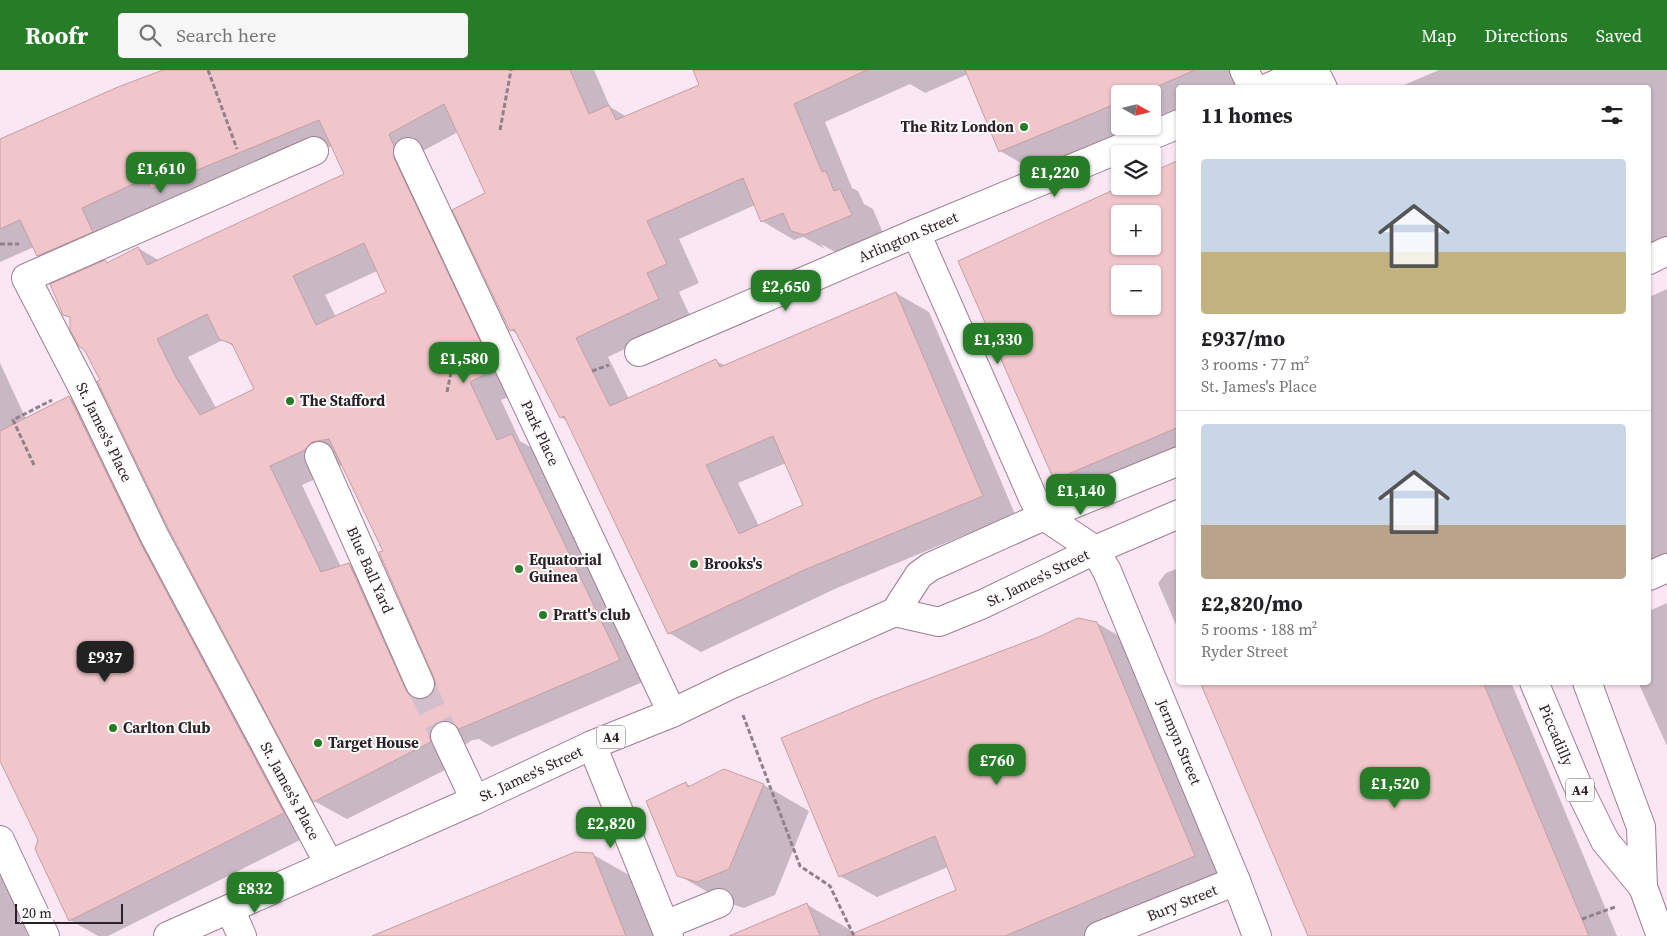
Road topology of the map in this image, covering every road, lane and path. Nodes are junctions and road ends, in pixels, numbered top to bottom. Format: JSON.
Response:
{"nodes":[{"id":1,"x":208,"y":70,"type":"edge"},
{"id":2,"x":511,"y":70,"type":"edge"},
{"id":3,"x":1244,"y":70,"type":"edge"},
{"id":4,"x":1309,"y":70,"type":"edge"},
{"id":5,"x":1314,"y":70,"type":"edge"},
{"id":6,"x":1252,"y":85,"type":"edge"},
{"id":7,"x":1274,"y":85,"type":"edge"},
{"id":8,"x":1321,"y":85,"type":"edge"},
{"id":9,"x":1176,"y":125,"type":"edge"},
{"id":10,"x":500,"y":130,"type":"dead end"},
{"id":11,"x":314,"y":151,"type":"dead end"},
{"id":12,"x":238,"y":152,"type":"dead end"},
{"id":13,"x":408,"y":152,"type":"dead end"},
{"id":14,"x":916,"y":233,"type":"junction"},
{"id":15,"x":1667,"y":251,"type":"edge"},
{"id":16,"x":1651,"y":259,"type":"edge"},
{"id":17,"x":639,"y":352,"type":"dead end"},
{"id":18,"x":455,"y":353,"type":"dead end"},
{"id":19,"x":83,"y":388,"type":"junction"},
{"id":20,"x":447,"y":392,"type":"dead end"},
{"id":21,"x":319,"y":456,"type":"dead end"},
{"id":22,"x":1176,"y":462,"type":"edge"},
{"id":23,"x":34,"y":465,"type":"dead end"},
{"id":24,"x":1176,"y":515,"type":"edge"},
{"id":25,"x":1044,"y":516,"type":"junction"},
{"id":26,"x":1095,"y":550,"type":"junction"},
{"id":27,"x":1667,"y":568,"type":"edge"},
{"id":28,"x":1651,"y":575,"type":"edge"},
{"id":29,"x":895,"y":612,"type":"junction"},
{"id":30,"x":420,"y":684,"type":"tunnel mouth"},
{"id":31,"x":1535,"y":685,"type":"edge"},
{"id":32,"x":1588,"y":685,"type":"edge"},
{"id":33,"x":672,"y":713,"type":"junction"},
{"id":34,"x":445,"y":736,"type":"tunnel mouth"},
{"id":35,"x":753,"y":739,"type":"dead end"},
{"id":36,"x":592,"y":745,"type":"junction"},
{"id":37,"x":475,"y":800,"type":"junction"},
{"id":38,"x":0,"y":840,"type":"edge"},
{"id":39,"x":329,"y":864,"type":"junction"},
{"id":40,"x":1236,"y":881,"type":"junction"},
{"id":41,"x":1643,"y":887,"type":"junction"},
{"id":42,"x":719,"y":903,"type":"dead end"},
{"id":43,"x":230,"y":909,"type":"junction"},
{"id":44,"x":667,"y":930,"type":"edge"},
{"id":45,"x":45,"y":936,"type":"edge"},
{"id":46,"x":168,"y":936,"type":"edge"},
{"id":47,"x":242,"y":936,"type":"edge"},
{"id":48,"x":854,"y":936,"type":"edge"},
{"id":49,"x":1099,"y":936,"type":"edge"},
{"id":50,"x":1257,"y":936,"type":"edge"},
{"id":51,"x":1661,"y":936,"type":"edge"}],
"edges":[{"from":1,"to":12,"type":"path"},
{"from":2,"to":10,"type":"path"},
{"from":3,"to":6,"type":"street"},
{"from":4,"to":7,"type":"street"},
{"from":5,"to":8,"type":"street"},
{"from":9,"to":14,"type":"street","name":"Arlington Street"},
{"from":11,"to":19,"type":"street","name":"St. James's Place"},
{"from":13,"to":33,"type":"street","name":"Park Place"},
{"from":14,"to":17,"type":"street","name":"Arlington Street"},
{"from":14,"to":25,"type":"street"},
{"from":15,"to":16,"type":"street"},
{"from":18,"to":20,"type":"path"},
{"from":19,"to":23,"type":"path"},
{"from":19,"to":39,"type":"street","name":"St. James's Place"},
{"from":21,"to":30,"type":"street","name":"Blue Ball Yard"},
{"from":22,"to":25,"type":"street"},
{"from":24,"to":26,"type":"street","name":"St. James's Street"},
{"from":25,"to":26,"type":"street"},
{"from":25,"to":29,"type":"street"},
{"from":26,"to":29,"type":"street","name":"St. James's Street"},
{"from":26,"to":40,"type":"street","name":"Jermyn Street"},
{"from":27,"to":28,"type":"street"},
{"from":29,"to":33,"type":"street","name":"St. James's Street","number":"A4"},
{"from":31,"to":41,"type":"street","name":"Piccadilly","number":"A4"},
{"from":32,"to":41,"type":"street","name":"Piccadilly","number":"A4"},
{"from":33,"to":36,"type":"street","name":"St. James's Street","number":"A4"},
{"from":34,"to":37,"type":"street"},
{"from":35,"to":48,"type":"path"},
{"from":36,"to":37,"type":"street","name":"St. James's Street","number":"A4"},
{"from":36,"to":44,"type":"street"},
{"from":37,"to":39,"type":"street","name":"St. James's Street","number":"A4"},
{"from":38,"to":45,"type":"street"},
{"from":39,"to":43,"type":"street","name":"St. James's Street","number":"A4"},
{"from":40,"to":49,"type":"street","name":"Bury Street"},
{"from":40,"to":50,"type":"street","name":"Jermyn Street"},
{"from":41,"to":51,"type":"street","name":"Piccadilly","number":"A4"},
{"from":42,"to":44,"type":"street"},
{"from":43,"to":46,"type":"street","name":"St. James's Street","number":"A4"},
{"from":43,"to":47,"type":"street"}]}
